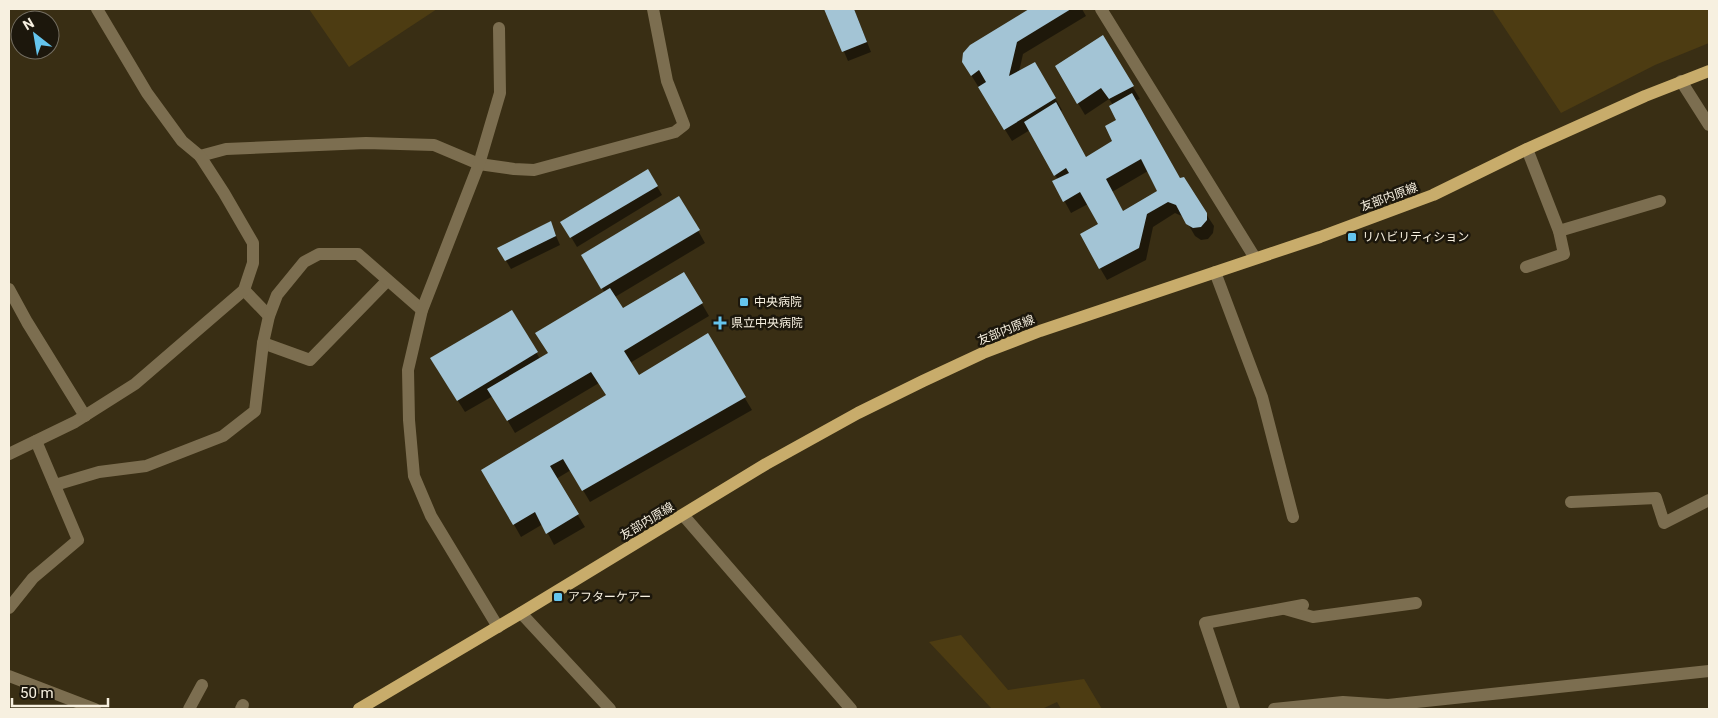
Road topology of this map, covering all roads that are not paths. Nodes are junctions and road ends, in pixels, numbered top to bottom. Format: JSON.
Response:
{"nodes":[{"id":1,"x":97,"y":9,"type":"edge"},
{"id":2,"x":653,"y":9,"type":"edge"},
{"id":3,"x":1101,"y":9,"type":"edge"},
{"id":4,"x":499,"y":28,"type":"dead end"},
{"id":5,"x":1709,"y":71,"type":"edge"},
{"id":6,"x":1681,"y":82,"type":"junction"},
{"id":7,"x":1709,"y":125,"type":"edge"},
{"id":8,"x":1527,"y":149,"type":"junction"},
{"id":9,"x":200,"y":156,"type":"junction"},
{"id":10,"x":479,"y":164,"type":"junction"},
{"id":11,"x":1660,"y":201,"type":"dead end"},
{"id":12,"x":1559,"y":231,"type":"junction"},
{"id":13,"x":1255,"y":258,"type":"junction"},
{"id":14,"x":1526,"y":267,"type":"dead end"},
{"id":15,"x":1215,"y":272,"type":"junction"},
{"id":16,"x":387,"y":281,"type":"junction"},
{"id":17,"x":9,"y":289,"type":"edge"},
{"id":18,"x":244,"y":290,"type":"junction"},
{"id":19,"x":422,"y":310,"type":"junction"},
{"id":20,"x":269,"y":316,"type":"junction"},
{"id":21,"x":263,"y":343,"type":"junction"},
{"id":22,"x":85,"y":416,"type":"junction"},
{"id":23,"x":36,"y":441,"type":"junction"},
{"id":24,"x":9,"y":454,"type":"edge"},
{"id":25,"x":55,"y":485,"type":"junction"},
{"id":26,"x":1709,"y":500,"type":"edge"},
{"id":27,"x":1571,"y":502,"type":"dead end"},
{"id":28,"x":683,"y":515,"type":"junction"},
{"id":29,"x":1293,"y":517,"type":"dead end"},
{"id":30,"x":1416,"y":603,"type":"dead end"},
{"id":31,"x":1303,"y":605,"type":"dead end"},
{"id":32,"x":9,"y":608,"type":"edge"},
{"id":33,"x":1282,"y":609,"type":"junction"},
{"id":34,"x":521,"y":613,"type":"junction"},
{"id":35,"x":498,"y":627,"type":"junction"},
{"id":36,"x":1709,"y":671,"type":"edge"},
{"id":37,"x":9,"y":676,"type":"edge"},
{"id":38,"x":202,"y":685,"type":"dead end"},
{"id":39,"x":95,"y":709,"type":"edge"},
{"id":40,"x":189,"y":709,"type":"edge"},
{"id":41,"x":358,"y":709,"type":"edge"},
{"id":42,"x":610,"y":709,"type":"edge"},
{"id":43,"x":851,"y":709,"type":"edge"},
{"id":44,"x":1234,"y":709,"type":"edge"},
{"id":45,"x":1274,"y":709,"type":"edge"}],
"edges":[{"from":1,"to":9,"type":"street"},
{"from":2,"to":10,"type":"street"},
{"from":3,"to":13,"type":"street"},
{"from":4,"to":10,"type":"street"},
{"from":5,"to":6,"type":"main road","name":"友部内原線"},
{"from":6,"to":7,"type":"street"},
{"from":6,"to":8,"type":"main road","name":"友部内原線"},
{"from":8,"to":12,"type":"street"},
{"from":8,"to":13,"type":"main road","name":"友部内原線"},
{"from":9,"to":10,"type":"street"},
{"from":9,"to":18,"type":"street"},
{"from":10,"to":19,"type":"street"},
{"from":11,"to":12,"type":"street"},
{"from":12,"to":14,"type":"street"},
{"from":13,"to":15,"type":"main road","name":"友部内原線"},
{"from":15,"to":28,"type":"main road","name":"友部内原線"},
{"from":15,"to":29,"type":"street"},
{"from":16,"to":19,"type":"street"},
{"from":16,"to":20,"type":"street"},
{"from":16,"to":21,"type":"street"},
{"from":17,"to":22,"type":"street"},
{"from":18,"to":20,"type":"street"},
{"from":18,"to":22,"type":"street"},
{"from":19,"to":35,"type":"street"},
{"from":20,"to":21,"type":"street"},
{"from":21,"to":25,"type":"street"},
{"from":22,"to":23,"type":"street"},
{"from":23,"to":24,"type":"street"},
{"from":23,"to":25,"type":"street"},
{"from":25,"to":32,"type":"street"},
{"from":26,"to":27,"type":"street"},
{"from":28,"to":34,"type":"main road","name":"友部内原線"},
{"from":28,"to":43,"type":"street"},
{"from":30,"to":33,"type":"street"},
{"from":31,"to":33,"type":"street"},
{"from":33,"to":44,"type":"street"},
{"from":34,"to":35,"type":"main road","name":"友部内原線"},
{"from":34,"to":42,"type":"street"},
{"from":35,"to":41,"type":"main road","name":"友部内原線"},
{"from":36,"to":45,"type":"street"},
{"from":37,"to":39,"type":"street"},
{"from":38,"to":40,"type":"street"}]}
